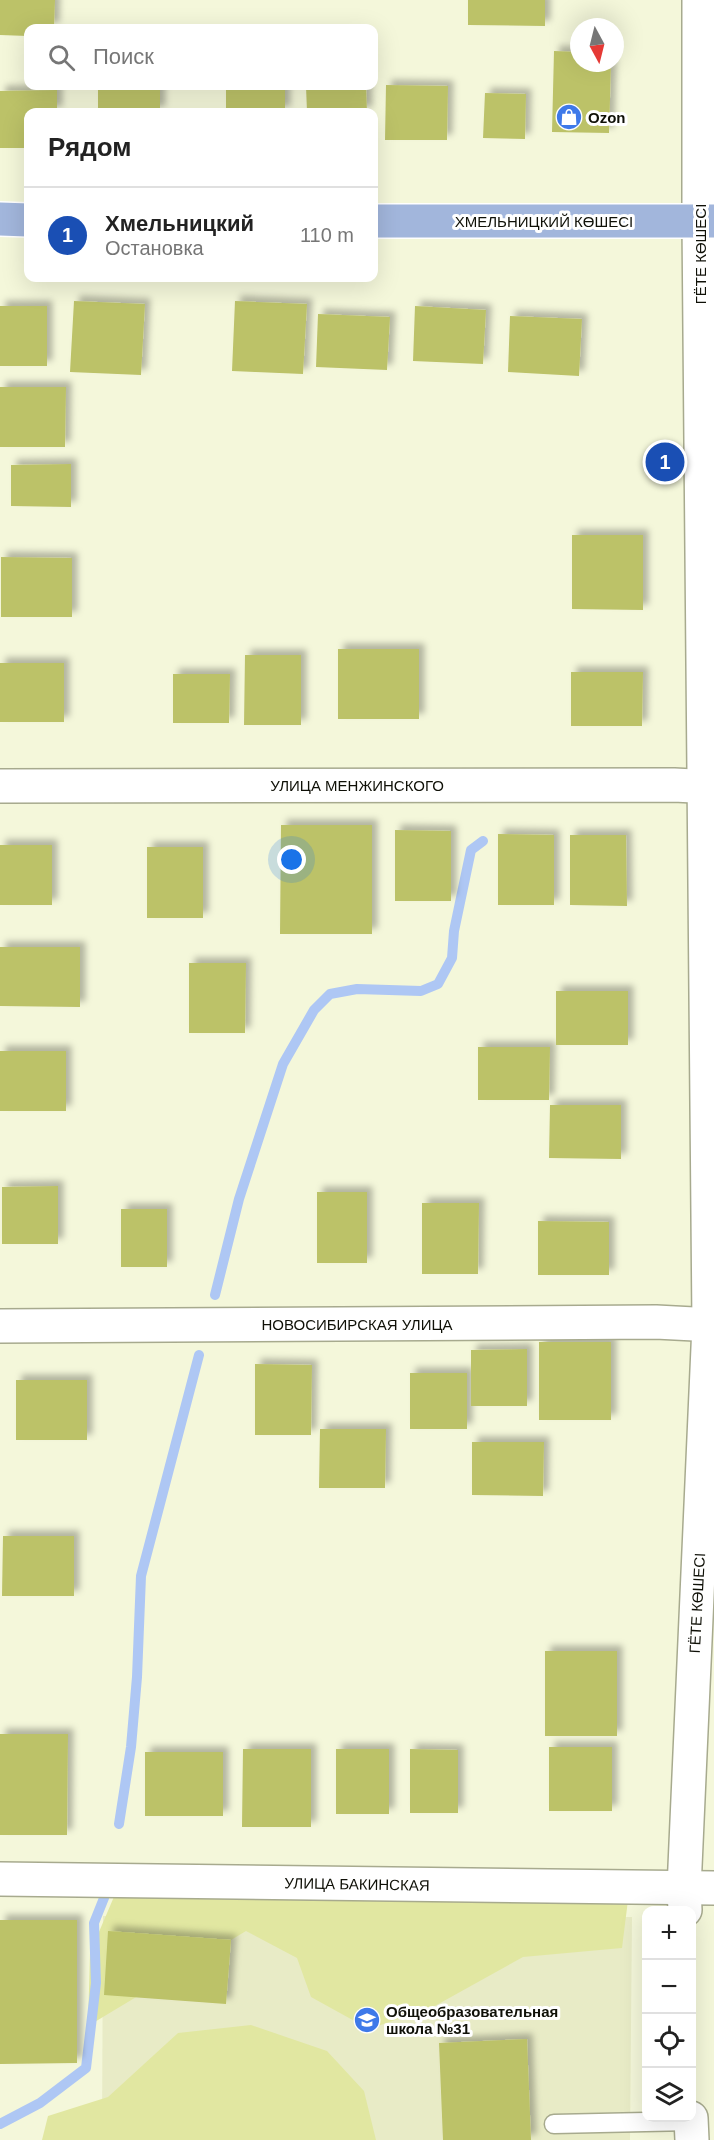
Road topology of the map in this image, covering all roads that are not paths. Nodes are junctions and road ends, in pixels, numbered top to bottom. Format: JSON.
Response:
{"nodes":[{"id":1,"x":699,"y":0,"type":"edge"},
{"id":2,"x":0,"y":219,"type":"edge"},
{"id":3,"x":24,"y":220,"type":"edge"},
{"id":4,"x":378,"y":221,"type":"edge"},
{"id":5,"x":707,"y":221,"type":"edge"},
{"id":6,"x":0,"y":786,"type":"edge"},
{"id":7,"x":710,"y":787,"type":"edge"},
{"id":8,"x":712,"y":1325,"type":"edge"},
{"id":9,"x":0,"y":1326,"type":"edge"},
{"id":10,"x":0,"y":1879,"type":"edge"},
{"id":11,"x":694,"y":1896,"type":"edge"},
{"id":12,"x":554,"y":2124,"type":"dead end"},
{"id":13,"x":692,"y":2126,"type":"edge"}],
"edges":[{"from":1,"to":5,"type":"street","name":"ГЁТЕ КӨШЕСІ"},
{"from":2,"to":3,"type":"main road"},
{"from":4,"to":5,"type":"main road","name":"ХМЕЛЬНИЦКИЙ КӨШЕСІ"},
{"from":5,"to":7,"type":"street","name":"ГЁТЕ КӨШЕСІ"},
{"from":6,"to":7,"type":"street","name":"УЛИЦА МЕНЖИНСКОГО"},
{"from":7,"to":8,"type":"street","name":"ГЁТЕ КӨШЕСІ"},
{"from":8,"to":9,"type":"street","name":"НОВОСИБИРСКАЯ УЛИЦА"},
{"from":8,"to":11,"type":"street","name":"ГЁТЕ КӨШЕСІ"},
{"from":10,"to":11,"type":"street","name":"УЛИЦА БАКИНСКАЯ"},
{"from":12,"to":13,"type":"lane"}]}
